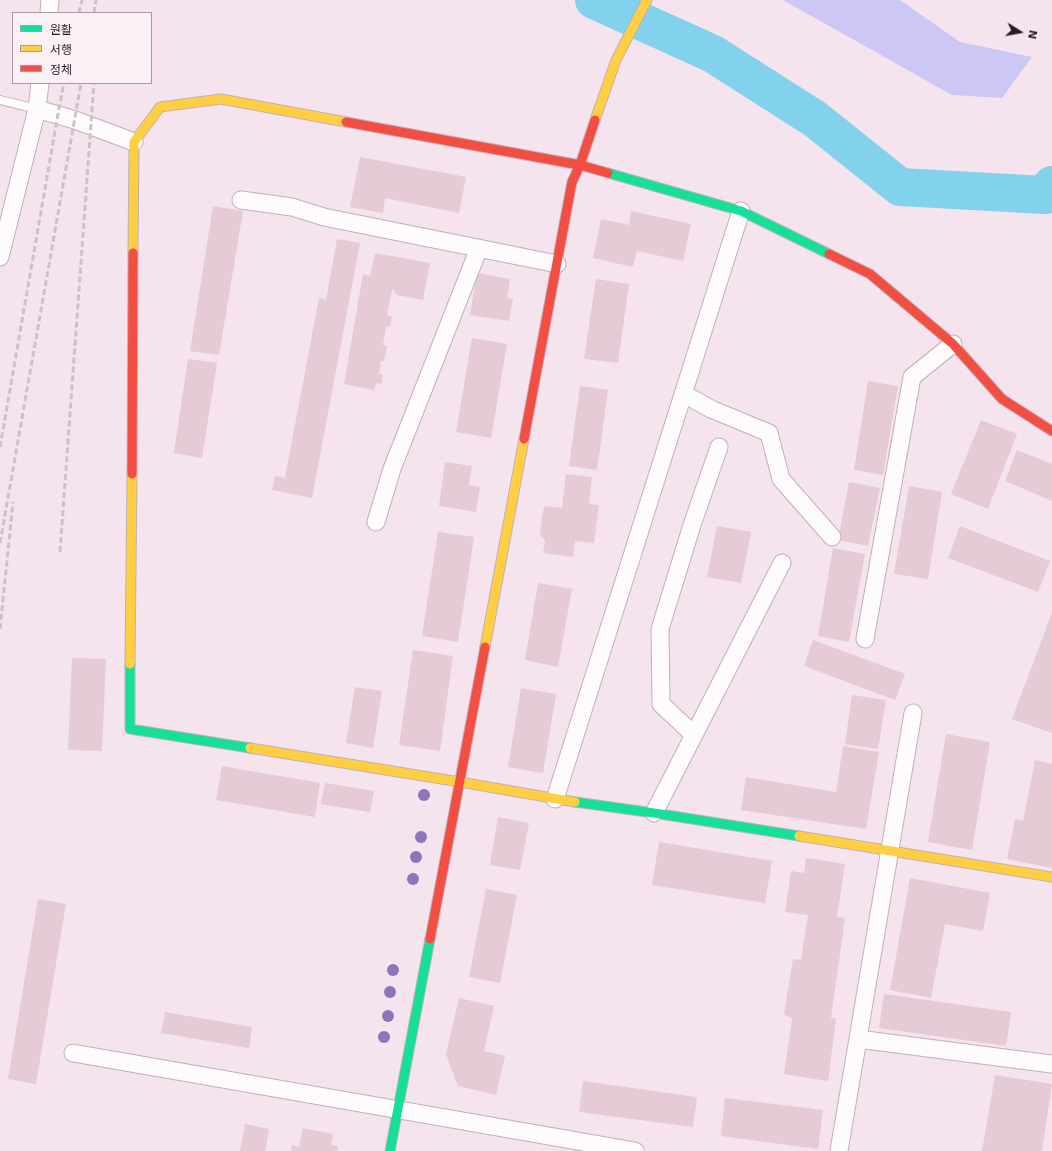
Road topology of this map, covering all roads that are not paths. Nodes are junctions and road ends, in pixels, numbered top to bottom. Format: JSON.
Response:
{"nodes":[{"id":1,"x":50,"y":0,"type":"edge"},
{"id":2,"x":647,"y":1,"type":"edge"},
{"id":3,"x":48,"y":12,"type":"edge"},
{"id":4,"x":40,"y":84,"type":"edge"},
{"id":5,"x":0,"y":100,"type":"edge"},
{"id":6,"x":37,"y":109,"type":"junction"},
{"id":7,"x":134,"y":142,"type":"junction"},
{"id":8,"x":580,"y":165,"type":"junction"},
{"id":9,"x":241,"y":200,"type":"dead end"},
{"id":10,"x":741,"y":211,"type":"junction"},
{"id":11,"x":479,"y":248,"type":"junction"},
{"id":12,"x":0,"y":257,"type":"edge"},
{"id":13,"x":557,"y":264,"type":"junction"},
{"id":14,"x":954,"y":344,"type":"junction"},
{"id":15,"x":684,"y":394,"type":"junction"},
{"id":16,"x":1052,"y":430,"type":"edge"},
{"id":17,"x":719,"y":447,"type":"dead end"},
{"id":18,"x":376,"y":522,"type":"dead end"},
{"id":19,"x":832,"y":537,"type":"dead end"},
{"id":20,"x":782,"y":564,"type":"dead end"},
{"id":21,"x":865,"y":639,"type":"dead end"},
{"id":22,"x":913,"y":713,"type":"dead end"},
{"id":23,"x":694,"y":735,"type":"junction"},
{"id":24,"x":460,"y":782,"type":"junction"},
{"id":25,"x":555,"y":799,"type":"junction"},
{"id":26,"x":654,"y":813,"type":"junction"},
{"id":27,"x":889,"y":851,"type":"junction"},
{"id":28,"x":1052,"y":877,"type":"edge"},
{"id":29,"x":858,"y":1039,"type":"junction"},
{"id":30,"x":73,"y":1053,"type":"dead end"},
{"id":31,"x":1052,"y":1064,"type":"edge"},
{"id":32,"x":398,"y":1110,"type":"junction"},
{"id":33,"x":390,"y":1151,"type":"edge"},
{"id":34,"x":635,"y":1151,"type":"edge"},
{"id":35,"x":839,"y":1151,"type":"edge"}],
"edges":[{"from":1,"to":3,"type":"street"},
{"from":2,"to":8,"type":"street"},
{"from":4,"to":6,"type":"street"},
{"from":5,"to":6,"type":"lane"},
{"from":6,"to":7,"type":"street"},
{"from":6,"to":12,"type":"street"},
{"from":7,"to":8,"type":"street"},
{"from":7,"to":24,"type":"street"},
{"from":8,"to":10,"type":"street"},
{"from":8,"to":13,"type":"street"},
{"from":9,"to":11,"type":"street"},
{"from":10,"to":14,"type":"street"},
{"from":10,"to":15,"type":"street"},
{"from":11,"to":13,"type":"street"},
{"from":11,"to":18,"type":"street"},
{"from":13,"to":24,"type":"street"},
{"from":14,"to":16,"type":"street"},
{"from":14,"to":21,"type":"street"},
{"from":15,"to":19,"type":"street"},
{"from":15,"to":25,"type":"street"},
{"from":17,"to":23,"type":"street"},
{"from":20,"to":23,"type":"street"},
{"from":22,"to":27,"type":"street"},
{"from":23,"to":26,"type":"street"},
{"from":24,"to":25,"type":"street"},
{"from":24,"to":32,"type":"street"},
{"from":25,"to":26,"type":"street"},
{"from":26,"to":27,"type":"street"},
{"from":27,"to":28,"type":"street"},
{"from":27,"to":29,"type":"street"},
{"from":29,"to":31,"type":"street"},
{"from":29,"to":35,"type":"street"},
{"from":30,"to":32,"type":"street"},
{"from":32,"to":33,"type":"street"},
{"from":32,"to":34,"type":"street"}]}
